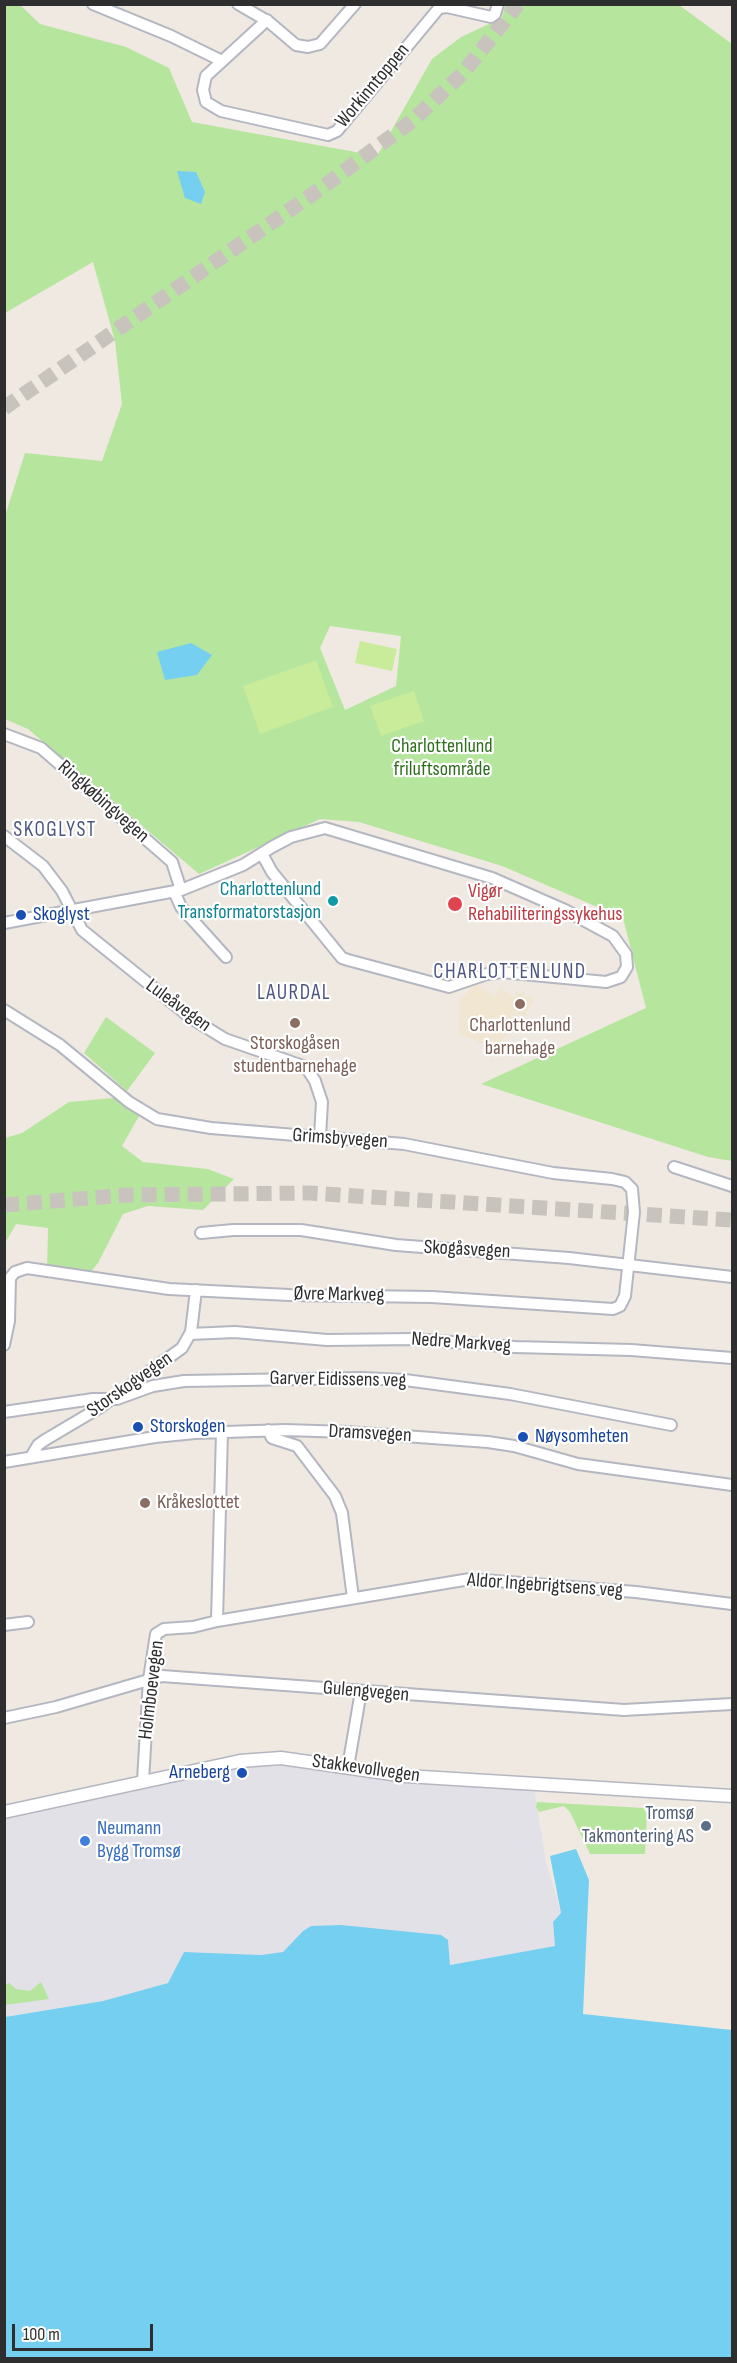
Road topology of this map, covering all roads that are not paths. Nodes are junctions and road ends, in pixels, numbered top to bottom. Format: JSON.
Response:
{"nodes":[{"id":1,"x":93,"y":4,"type":"edge"},
{"id":2,"x":238,"y":4,"type":"edge"},
{"id":3,"x":355,"y":4,"type":"edge"},
{"id":4,"x":498,"y":4,"type":"edge"},
{"id":5,"x":267,"y":20,"type":"junction"},
{"id":6,"x":220,"y":60,"type":"junction"},
{"id":7,"x":4,"y":734,"type":"edge"},
{"id":8,"x":4,"y":836,"type":"edge"},
{"id":9,"x":262,"y":854,"type":"junction"},
{"id":10,"x":178,"y":890,"type":"junction"},
{"id":11,"x":70,"y":910,"type":"junction"},
{"id":12,"x":4,"y":923,"type":"edge"},
{"id":13,"x":226,"y":957,"type":"dead end"},
{"id":14,"x":4,"y":1010,"type":"edge"},
{"id":15,"x":320,"y":1137,"type":"junction"},
{"id":16,"x":674,"y":1167,"type":"dead end"},
{"id":17,"x":732,"y":1186,"type":"edge"},
{"id":18,"x":201,"y":1233,"type":"dead end"},
{"id":19,"x":628,"y":1263,"type":"junction"},
{"id":20,"x":732,"y":1277,"type":"edge"},
{"id":21,"x":196,"y":1290,"type":"junction"},
{"id":22,"x":190,"y":1334,"type":"junction"},
{"id":23,"x":4,"y":1345,"type":"edge"},
{"id":24,"x":732,"y":1358,"type":"edge"},
{"id":25,"x":110,"y":1399,"type":"junction"},
{"id":26,"x":4,"y":1412,"type":"edge"},
{"id":27,"x":671,"y":1425,"type":"dead end"},
{"id":28,"x":268,"y":1430,"type":"junction"},
{"id":29,"x":222,"y":1432,"type":"junction"},
{"id":30,"x":31,"y":1457,"type":"junction"},
{"id":31,"x":4,"y":1462,"type":"edge"},
{"id":32,"x":732,"y":1485,"type":"edge"},
{"id":33,"x":352,"y":1598,"type":"junction"},
{"id":34,"x":732,"y":1604,"type":"edge"},
{"id":35,"x":28,"y":1622,"type":"dead end"},
{"id":36,"x":217,"y":1622,"type":"junction"},
{"id":37,"x":4,"y":1625,"type":"edge"},
{"id":38,"x":149,"y":1679,"type":"junction"},
{"id":39,"x":361,"y":1691,"type":"junction"},
{"id":40,"x":732,"y":1704,"type":"edge"},
{"id":41,"x":4,"y":1718,"type":"edge"},
{"id":42,"x":348,"y":1767,"type":"junction"},
{"id":43,"x":143,"y":1781,"type":"junction"},
{"id":44,"x":732,"y":1796,"type":"edge"},
{"id":45,"x":4,"y":1812,"type":"edge"}],
"edges":[{"from":1,"to":6,"type":"street"},
{"from":2,"to":5,"type":"street"},
{"from":3,"to":5,"type":"street"},
{"from":4,"to":6,"type":"street","name":"Workinntoppen"},
{"from":5,"to":6,"type":"street","name":"Workinntoppen"},
{"from":7,"to":10,"type":"street","name":"Ringkøbingvegen"},
{"from":8,"to":11,"type":"street","name":"Luleåvegen"},
{"from":9,"to":9,"type":"street"},
{"from":9,"to":10,"type":"street"},
{"from":10,"to":11,"type":"street"},
{"from":10,"to":13,"type":"street","name":"Ringkøbingvegen"},
{"from":11,"to":12,"type":"street"},
{"from":11,"to":15,"type":"street","name":"Luleåvegen"},
{"from":14,"to":15,"type":"street","name":"Grimsbyvegen"},
{"from":15,"to":19,"type":"street","name":"Grimsbyvegen"},
{"from":16,"to":17,"type":"street"},
{"from":18,"to":19,"type":"street","name":"Skogåsvegen"},
{"from":19,"to":20,"type":"street","name":"Skogåsvegen"},
{"from":19,"to":21,"type":"street","name":"Øvre Markveg"},
{"from":21,"to":22,"type":"street"},
{"from":21,"to":23,"type":"street","name":"Øvre Markveg"},
{"from":22,"to":24,"type":"street","name":"Nedre Markveg"},
{"from":22,"to":25,"type":"street","name":"Storskogvegen"},
{"from":25,"to":26,"type":"street","name":"Garver Eidissens veg"},
{"from":25,"to":27,"type":"street","name":"Garver Eidissens veg"},
{"from":25,"to":30,"type":"street","name":"Storskogvegen"},
{"from":28,"to":29,"type":"street","name":"Dramsvegen"},
{"from":28,"to":32,"type":"street","name":"Dramsvegen"},
{"from":28,"to":33,"type":"street"},
{"from":29,"to":30,"type":"street","name":"Dramsvegen"},
{"from":29,"to":36,"type":"street"},
{"from":30,"to":31,"type":"street","name":"Dramsvegen"},
{"from":33,"to":34,"type":"street","name":"Aldor Ingebrigtsens veg"},
{"from":33,"to":36,"type":"street","name":"Aldor Ingebrigtsens veg"},
{"from":35,"to":37,"type":"street"},
{"from":36,"to":38,"type":"street","name":"Holmboevegen"},
{"from":38,"to":39,"type":"street","name":"Gulengvegen"},
{"from":38,"to":41,"type":"street","name":"Gulengvegen"},
{"from":38,"to":43,"type":"street","name":"Holmboevegen"},
{"from":39,"to":40,"type":"street","name":"Gulengvegen"},
{"from":39,"to":42,"type":"street"},
{"from":42,"to":43,"type":"street","name":"Stakkevollvegen"},
{"from":42,"to":44,"type":"street","name":"Stakkevollvegen"},
{"from":43,"to":45,"type":"street","name":"Stakkevollvegen"}]}
